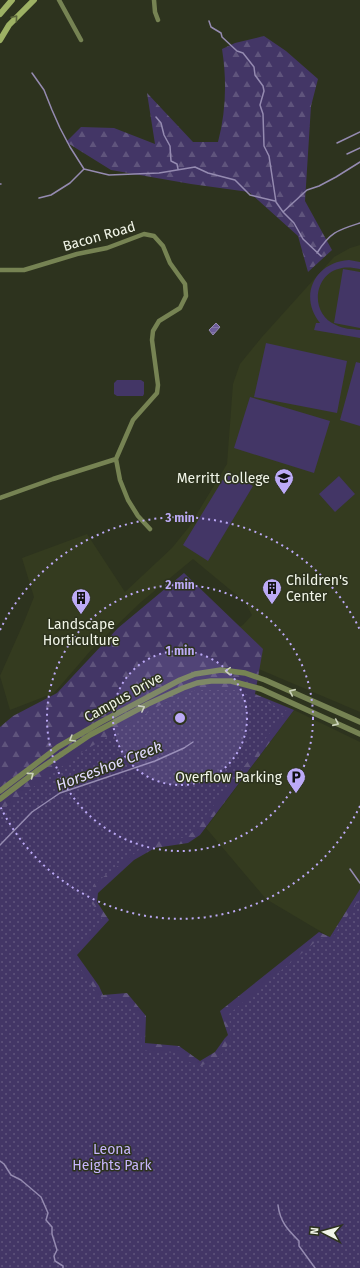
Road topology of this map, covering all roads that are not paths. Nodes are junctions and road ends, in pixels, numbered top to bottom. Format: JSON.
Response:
{"nodes":[{"id":1,"x":12,"y":0,"type":"edge"},
{"id":2,"x":34,"y":0,"type":"edge"},
{"id":3,"x":59,"y":0,"type":"edge"},
{"id":4,"x":154,"y":0,"type":"edge"},
{"id":5,"x":0,"y":14,"type":"edge"},
{"id":6,"x":158,"y":20,"type":"dead end"},
{"id":7,"x":0,"y":40,"type":"edge"},
{"id":8,"x":81,"y":40,"type":"dead end"},
{"id":9,"x":0,"y":270,"type":"edge"},
{"id":10,"x":116,"y":459,"type":"junction"},
{"id":11,"x":0,"y":498,"type":"edge"},
{"id":12,"x":150,"y":529,"type":"dead end"},
{"id":13,"x":360,"y":722,"type":"edge"},
{"id":14,"x":360,"y":734,"type":"edge"},
{"id":15,"x":0,"y":791,"type":"edge"},
{"id":16,"x":0,"y":799,"type":"edge"}],
"edges":[{"from":1,"to":5,"type":"main road"},
{"from":7,"to":2,"type":"main road","one_way":true},
{"from":3,"to":8,"type":"street"},
{"from":4,"to":6,"type":"street"},
{"from":9,"to":10,"type":"street","name":"Bacon Road"},
{"from":10,"to":11,"type":"street"},
{"from":10,"to":12,"type":"street"},
{"from":13,"to":15,"type":"street","name":"Campus Drive","one_way":true},
{"from":16,"to":14,"type":"street","name":"Campus Drive","one_way":true}]}
